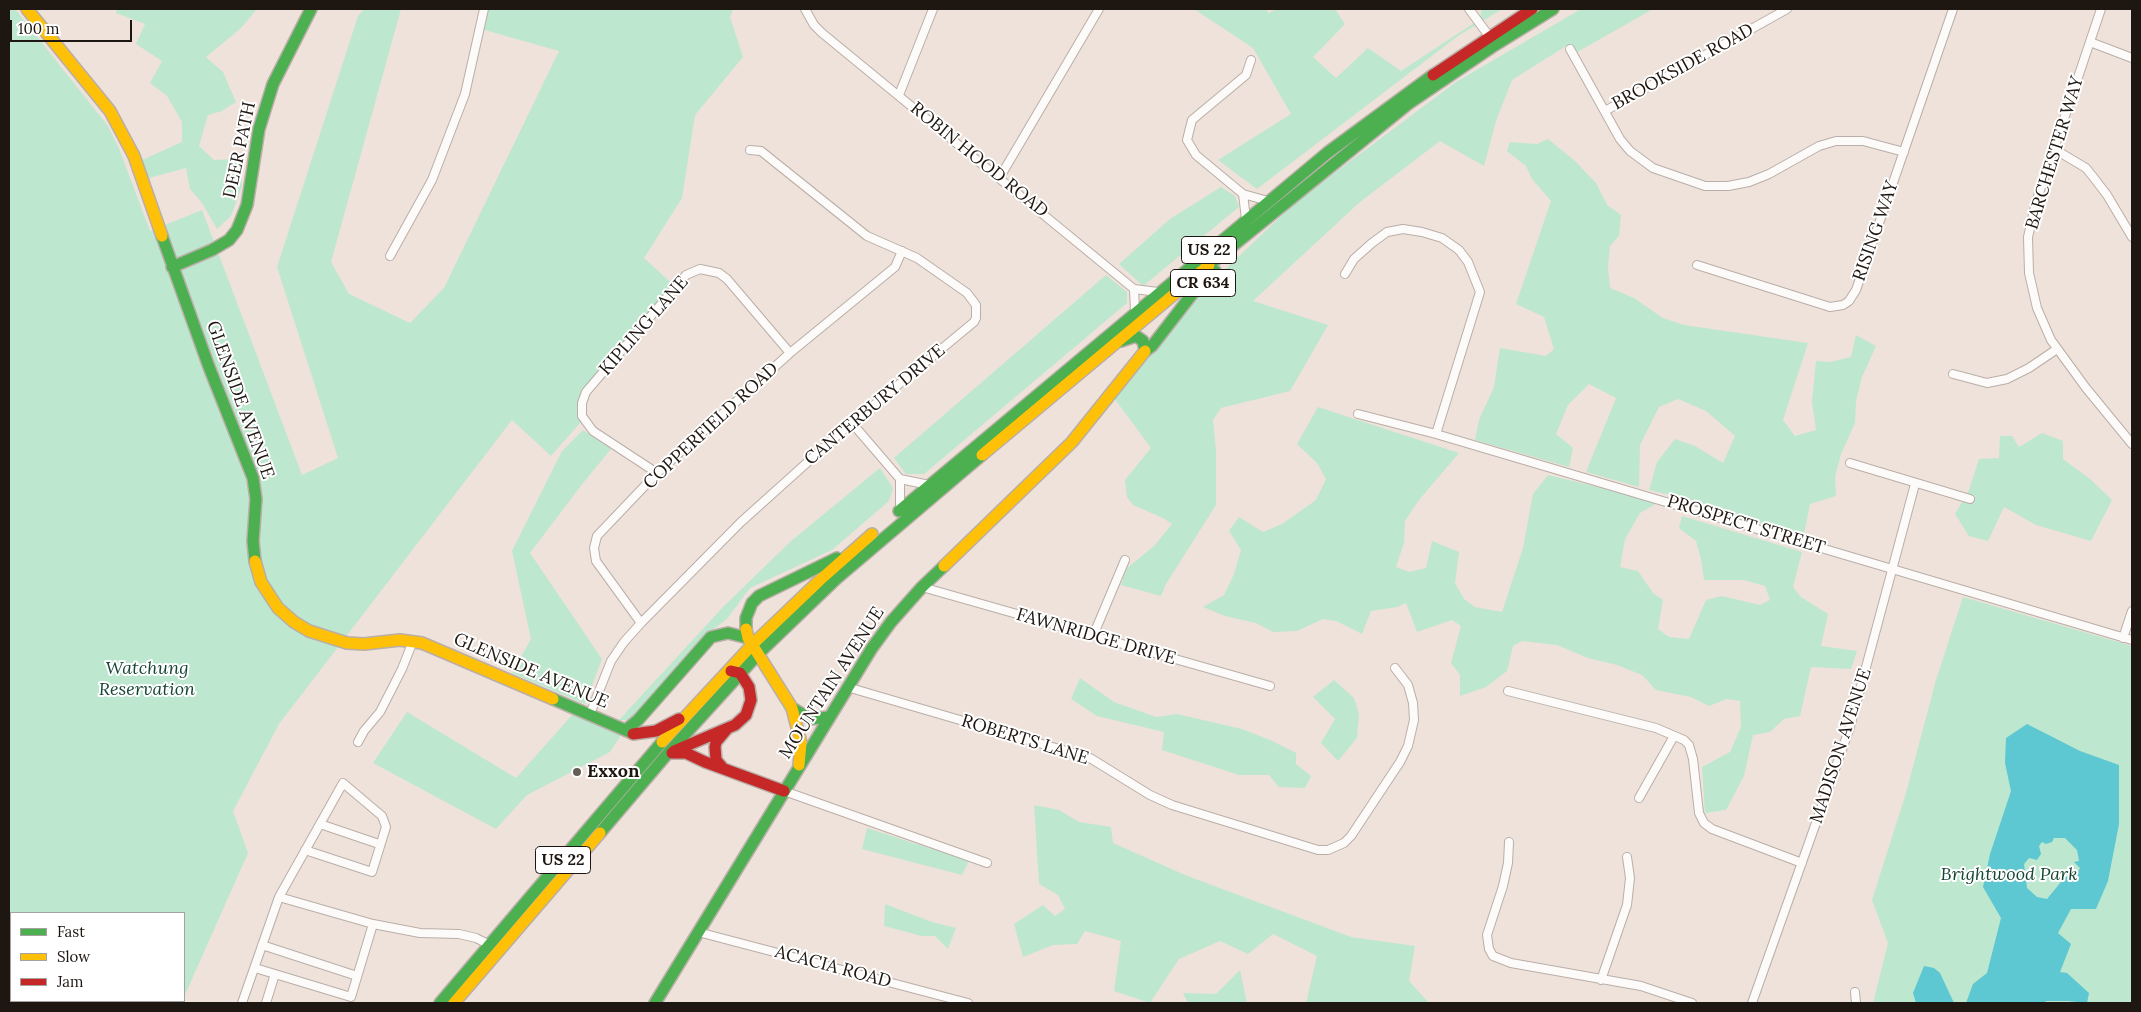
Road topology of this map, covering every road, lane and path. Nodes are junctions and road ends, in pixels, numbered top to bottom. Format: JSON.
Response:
{"nodes":[{"id":1,"x":27,"y":9,"type":"edge"},
{"id":2,"x":311,"y":9,"type":"edge"},
{"id":3,"x":484,"y":9,"type":"edge"},
{"id":4,"x":805,"y":9,"type":"edge"},
{"id":5,"x":933,"y":9,"type":"edge"},
{"id":6,"x":1099,"y":9,"type":"edge"},
{"id":7,"x":1468,"y":9,"type":"edge"},
{"id":8,"x":1532,"y":9,"type":"edge"},
{"id":9,"x":1553,"y":9,"type":"edge"},
{"id":10,"x":1787,"y":9,"type":"edge"},
{"id":11,"x":1953,"y":9,"type":"edge"},
{"id":12,"x":2102,"y":9,"type":"edge"},
{"id":13,"x":1489,"y":36,"type":"junction"},
{"id":14,"x":2090,"y":42,"type":"junction"},
{"id":15,"x":1570,"y":49,"type":"dead end"},
{"id":16,"x":2132,"y":58,"type":"edge"},
{"id":17,"x":1251,"y":60,"type":"dead end"},
{"id":18,"x":899,"y":95,"type":"junction"},
{"id":19,"x":1605,"y":111,"type":"junction"},
{"id":20,"x":2054,"y":149,"type":"junction"},
{"id":21,"x":750,"y":150,"type":"dead end"},
{"id":22,"x":1904,"y":152,"type":"junction"},
{"id":23,"x":1000,"y":177,"type":"junction"},
{"id":24,"x":1243,"y":194,"type":"junction"},
{"id":25,"x":1268,"y":201,"type":"junction"},
{"id":26,"x":1265,"y":218,"type":"junction"},
{"id":27,"x":1246,"y":219,"type":"junction"},
{"id":28,"x":2132,"y":237,"type":"edge"},
{"id":29,"x":902,"y":251,"type":"junction"},
{"id":30,"x":390,"y":256,"type":"dead end"},
{"id":31,"x":1697,"y":265,"type":"dead end"},
{"id":32,"x":172,"y":267,"type":"junction"},
{"id":33,"x":1345,"y":274,"type":"dead end"},
{"id":34,"x":1134,"y":289,"type":"junction"},
{"id":35,"x":1159,"y":292,"type":"junction"},
{"id":36,"x":1135,"y":312,"type":"junction"},
{"id":37,"x":1113,"y":345,"type":"junction"},
{"id":38,"x":2057,"y":349,"type":"junction"},
{"id":39,"x":1145,"y":351,"type":"junction"},
{"id":40,"x":790,"y":353,"type":"junction"},
{"id":41,"x":1953,"y":374,"type":"dead end"},
{"id":42,"x":1358,"y":414,"type":"dead end"},
{"id":43,"x":852,"y":422,"type":"junction"},
{"id":44,"x":1436,"y":434,"type":"junction"},
{"id":45,"x":2129,"y":434,"type":"edge"},
{"id":46,"x":2132,"y":444,"type":"edge"},
{"id":47,"x":1852,"y":464,"type":"dead end"},
{"id":48,"x":657,"y":473,"type":"junction"},
{"id":49,"x":900,"y":479,"type":"junction"},
{"id":50,"x":1915,"y":484,"type":"junction"},
{"id":51,"x":929,"y":485,"type":"junction"},
{"id":52,"x":1970,"y":499,"type":"dead end"},
{"id":53,"x":900,"y":509,"type":"junction"},
{"id":54,"x":849,"y":553,"type":"junction"},
{"id":55,"x":1125,"y":560,"type":"dead end"},
{"id":56,"x":1893,"y":569,"type":"junction"},
{"id":57,"x":922,"y":587,"type":"junction"},
{"id":58,"x":2132,"y":611,"type":"edge"},
{"id":59,"x":641,"y":623,"type":"junction"},
{"id":60,"x":1092,"y":636,"type":"junction"},
{"id":61,"x":2123,"y":638,"type":"junction"},
{"id":62,"x":2132,"y":640,"type":"edge"},
{"id":63,"x":413,"y":641,"type":"junction"},
{"id":64,"x":753,"y":645,"type":"junction"},
{"id":65,"x":1395,"y":668,"type":"dead end"},
{"id":66,"x":740,"y":673,"type":"junction"},
{"id":67,"x":724,"y":674,"type":"junction"},
{"id":68,"x":1270,"y":686,"type":"dead end"},
{"id":69,"x":848,"y":687,"type":"junction"},
{"id":70,"x":1508,"y":691,"type":"dead end"},
{"id":71,"x":792,"y":708,"type":"junction"},
{"id":72,"x":590,"y":714,"type":"junction"},
{"id":73,"x":685,"y":716,"type":"junction"},
{"id":74,"x":829,"y":717,"type":"junction"},
{"id":75,"x":730,"y":726,"type":"junction"},
{"id":76,"x":630,"y":732,"type":"junction"},
{"id":77,"x":1674,"y":736,"type":"junction"},
{"id":78,"x":358,"y":742,"type":"dead end"},
{"id":79,"x":668,"y":753,"type":"junction"},
{"id":80,"x":799,"y":764,"type":"junction"},
{"id":81,"x":722,"y":766,"type":"junction"},
{"id":82,"x":640,"y":769,"type":"junction"},
{"id":83,"x":784,"y":791,"type":"junction"},
{"id":84,"x":1639,"y":798,"type":"dead end"},
{"id":85,"x":320,"y":824,"type":"junction"},
{"id":86,"x":1509,"y":842,"type":"dead end"},
{"id":87,"x":379,"y":844,"type":"junction"},
{"id":88,"x":306,"y":850,"type":"junction"},
{"id":89,"x":1627,"y":857,"type":"dead end"},
{"id":90,"x":987,"y":863,"type":"dead end"},
{"id":91,"x":1802,"y":863,"type":"junction"},
{"id":92,"x":279,"y":897,"type":"junction"},
{"id":93,"x":373,"y":924,"type":"junction"},
{"id":94,"x":698,"y":932,"type":"junction"},
{"id":95,"x":262,"y":945,"type":"junction"},
{"id":96,"x":490,"y":946,"type":"junction"},
{"id":97,"x":254,"y":968,"type":"junction"},
{"id":98,"x":275,"y":974,"type":"junction"},
{"id":99,"x":357,"y":976,"type":"junction"},
{"id":100,"x":1601,"y":980,"type":"junction"},
{"id":101,"x":1856,"y":992,"type":"dead end"},
{"id":102,"x":242,"y":1003,"type":"edge"},
{"id":103,"x":266,"y":1003,"type":"edge"},
{"id":104,"x":440,"y":1003,"type":"edge"},
{"id":105,"x":454,"y":1003,"type":"edge"},
{"id":106,"x":655,"y":1003,"type":"edge"},
{"id":107,"x":968,"y":1003,"type":"edge"},
{"id":108,"x":1692,"y":1003,"type":"edge"},
{"id":109,"x":1752,"y":1003,"type":"edge"},
{"id":110,"x":1856,"y":1003,"type":"edge"}],
"edges":[{"from":1,"to":32,"type":"main road","name":"GLENSIDE AVENUE"},
{"from":2,"to":32,"type":"main road","name":"DEER PATH"},
{"from":3,"to":30,"type":"street"},
{"from":4,"to":18,"type":"street","name":"ROBIN HOOD ROAD"},
{"from":5,"to":18,"type":"street"},
{"from":6,"to":23,"type":"street"},
{"from":7,"to":13,"type":"street"},
{"from":8,"to":13,"type":"main road","number":"US 22"},
{"from":9,"to":26,"type":"main road","number":"US 22"},
{"from":10,"to":19,"type":"street","name":"BROOKSIDE ROAD"},
{"from":11,"to":22,"type":"street","name":"RISING WAY"},
{"from":12,"to":14,"type":"street","name":"BARCHESTER WAY"},
{"from":13,"to":25,"type":"main road","number":"US 22"},
{"from":14,"to":16,"type":"street"},
{"from":14,"to":20,"type":"street","name":"BARCHESTER WAY"},
{"from":15,"to":19,"type":"street"},
{"from":17,"to":24,"type":"street"},
{"from":18,"to":23,"type":"street","name":"ROBIN HOOD ROAD"},
{"from":19,"to":22,"type":"street"},
{"from":20,"to":28,"type":"street"},
{"from":20,"to":38,"type":"street","name":"BARCHESTER WAY"},
{"from":21,"to":29,"type":"street","name":"CANTERBURY DRIVE"},
{"from":22,"to":31,"type":"street","name":"RISING WAY"},
{"from":23,"to":34,"type":"street","name":"ROBIN HOOD ROAD"},
{"from":24,"to":25,"type":"street"},
{"from":24,"to":27,"type":"street"},
{"from":25,"to":27,"type":"main road","number":"US 22"},
{"from":26,"to":37,"type":"main road","number":"US 22"},
{"from":26,"to":39,"type":"main road","number":"CR 634"},
{"from":27,"to":35,"type":"main road","number":"US 22"},
{"from":29,"to":40,"type":"street","name":"COPPERFIELD ROAD"},
{"from":29,"to":43,"type":"street","name":"CANTERBURY DRIVE"},
{"from":32,"to":63,"type":"main road","name":"GLENSIDE AVENUE"},
{"from":33,"to":44,"type":"street"},
{"from":34,"to":35,"type":"street"},
{"from":34,"to":36,"type":"street"},
{"from":35,"to":36,"type":"main road","number":"US 22"},
{"from":36,"to":51,"type":"main road","number":"US 22"},
{"from":37,"to":39,"type":"main road"},
{"from":37,"to":64,"type":"main road","number":"US 22"},
{"from":38,"to":41,"type":"street"},
{"from":38,"to":45,"type":"street","name":"BARCHESTER WAY"},
{"from":39,"to":57,"type":"main road","name":"MOUNTAIN AVENUE","number":"CR 634"},
{"from":40,"to":48,"type":"street","name":"COPPERFIELD ROAD"},
{"from":40,"to":48,"type":"street","name":"KIPLING LANE"},
{"from":42,"to":44,"type":"street","name":"PROSPECT STREET"},
{"from":43,"to":49,"type":"street"},
{"from":43,"to":59,"type":"street","name":"CANTERBURY DRIVE"},
{"from":44,"to":56,"type":"street","name":"PROSPECT STREET"},
{"from":45,"to":46,"type":"street","name":"BARCHESTER WAY"},
{"from":47,"to":50,"type":"street"},
{"from":48,"to":59,"type":"street","name":"COPPERFIELD ROAD"},
{"from":49,"to":51,"type":"street"},
{"from":49,"to":53,"type":"street"},
{"from":50,"to":52,"type":"street"},
{"from":50,"to":56,"type":"street","name":"MADISON AVENUE"},
{"from":51,"to":53,"type":"main road","number":"US 22"},
{"from":53,"to":54,"type":"main road","number":"US 22"},
{"from":54,"to":64,"type":"main road","number":"US 22"},
{"from":54,"to":64,"type":"main road"},
{"from":55,"to":60,"type":"street"},
{"from":56,"to":61,"type":"street","name":"PROSPECT STREET"},
{"from":56,"to":91,"type":"street","name":"MADISON AVENUE"},
{"from":57,"to":60,"type":"street","name":"FAWNRIDGE DRIVE"},
{"from":57,"to":69,"type":"main road","name":"MOUNTAIN AVENUE","number":"CR 634"},
{"from":58,"to":61,"type":"street"},
{"from":59,"to":72,"type":"street","name":"CANTERBURY DRIVE"},
{"from":60,"to":68,"type":"street","name":"FAWNRIDGE DRIVE"},
{"from":61,"to":62,"type":"street","name":"PROSPECT STREET"},
{"from":63,"to":72,"type":"main road","name":"GLENSIDE AVENUE"},
{"from":63,"to":78,"type":"street"},
{"from":64,"to":66,"type":"main road","number":"US 22"},
{"from":64,"to":67,"type":"main road","number":"US 22"},
{"from":64,"to":71,"type":"main road"},
{"from":64,"to":76,"type":"main road"},
{"from":65,"to":69,"type":"street","name":"ROBERTS LANE"},
{"from":66,"to":67,"type":"main road"},
{"from":66,"to":75,"type":"main road"},
{"from":66,"to":79,"type":"main road","number":"US 22"},
{"from":67,"to":73,"type":"main road","number":"US 22"},
{"from":69,"to":74,"type":"main road","name":"MOUNTAIN AVENUE","number":"CR 634"},
{"from":70,"to":77,"type":"street"},
{"from":71,"to":74,"type":"main road"},
{"from":71,"to":80,"type":"main road"},
{"from":72,"to":76,"type":"main road","name":"GLENSIDE AVENUE"},
{"from":73,"to":76,"type":"main road"},
{"from":73,"to":82,"type":"main road","number":"US 22"},
{"from":74,"to":80,"type":"main road","name":"MOUNTAIN AVENUE","number":"CR 634"},
{"from":75,"to":79,"type":"main road"},
{"from":75,"to":81,"type":"main road"},
{"from":76,"to":82,"type":"main road"},
{"from":77,"to":84,"type":"street"},
{"from":77,"to":91,"type":"street"},
{"from":79,"to":81,"type":"main road"},
{"from":79,"to":105,"type":"main road","number":"US 22"},
{"from":80,"to":83,"type":"main road","name":"MOUNTAIN AVENUE","number":"CR 634"},
{"from":81,"to":83,"type":"main road"},
{"from":82,"to":96,"type":"main road","number":"US 22"},
{"from":83,"to":90,"type":"street"},
{"from":83,"to":94,"type":"main road","name":"MOUNTAIN AVENUE","number":"CR 634"},
{"from":85,"to":87,"type":"street"},
{"from":85,"to":87,"type":"street"},
{"from":85,"to":88,"type":"street"},
{"from":86,"to":100,"type":"street"},
{"from":87,"to":88,"type":"street"},
{"from":88,"to":92,"type":"street"},
{"from":89,"to":100,"type":"street"},
{"from":91,"to":109,"type":"street","name":"MADISON AVENUE"},
{"from":92,"to":93,"type":"street"},
{"from":92,"to":95,"type":"street"},
{"from":93,"to":96,"type":"street"},
{"from":93,"to":99,"type":"street"},
{"from":94,"to":106,"type":"main road","name":"MOUNTAIN AVENUE","number":"CR 634"},
{"from":94,"to":107,"type":"street","name":"ACACIA ROAD"},
{"from":95,"to":97,"type":"street"},
{"from":95,"to":99,"type":"street"},
{"from":96,"to":104,"type":"main road","number":"US 22"},
{"from":97,"to":98,"type":"street"},
{"from":97,"to":102,"type":"street"},
{"from":98,"to":99,"type":"street"},
{"from":98,"to":103,"type":"street"},
{"from":100,"to":108,"type":"street"},
{"from":101,"to":110,"type":"street"}]}
